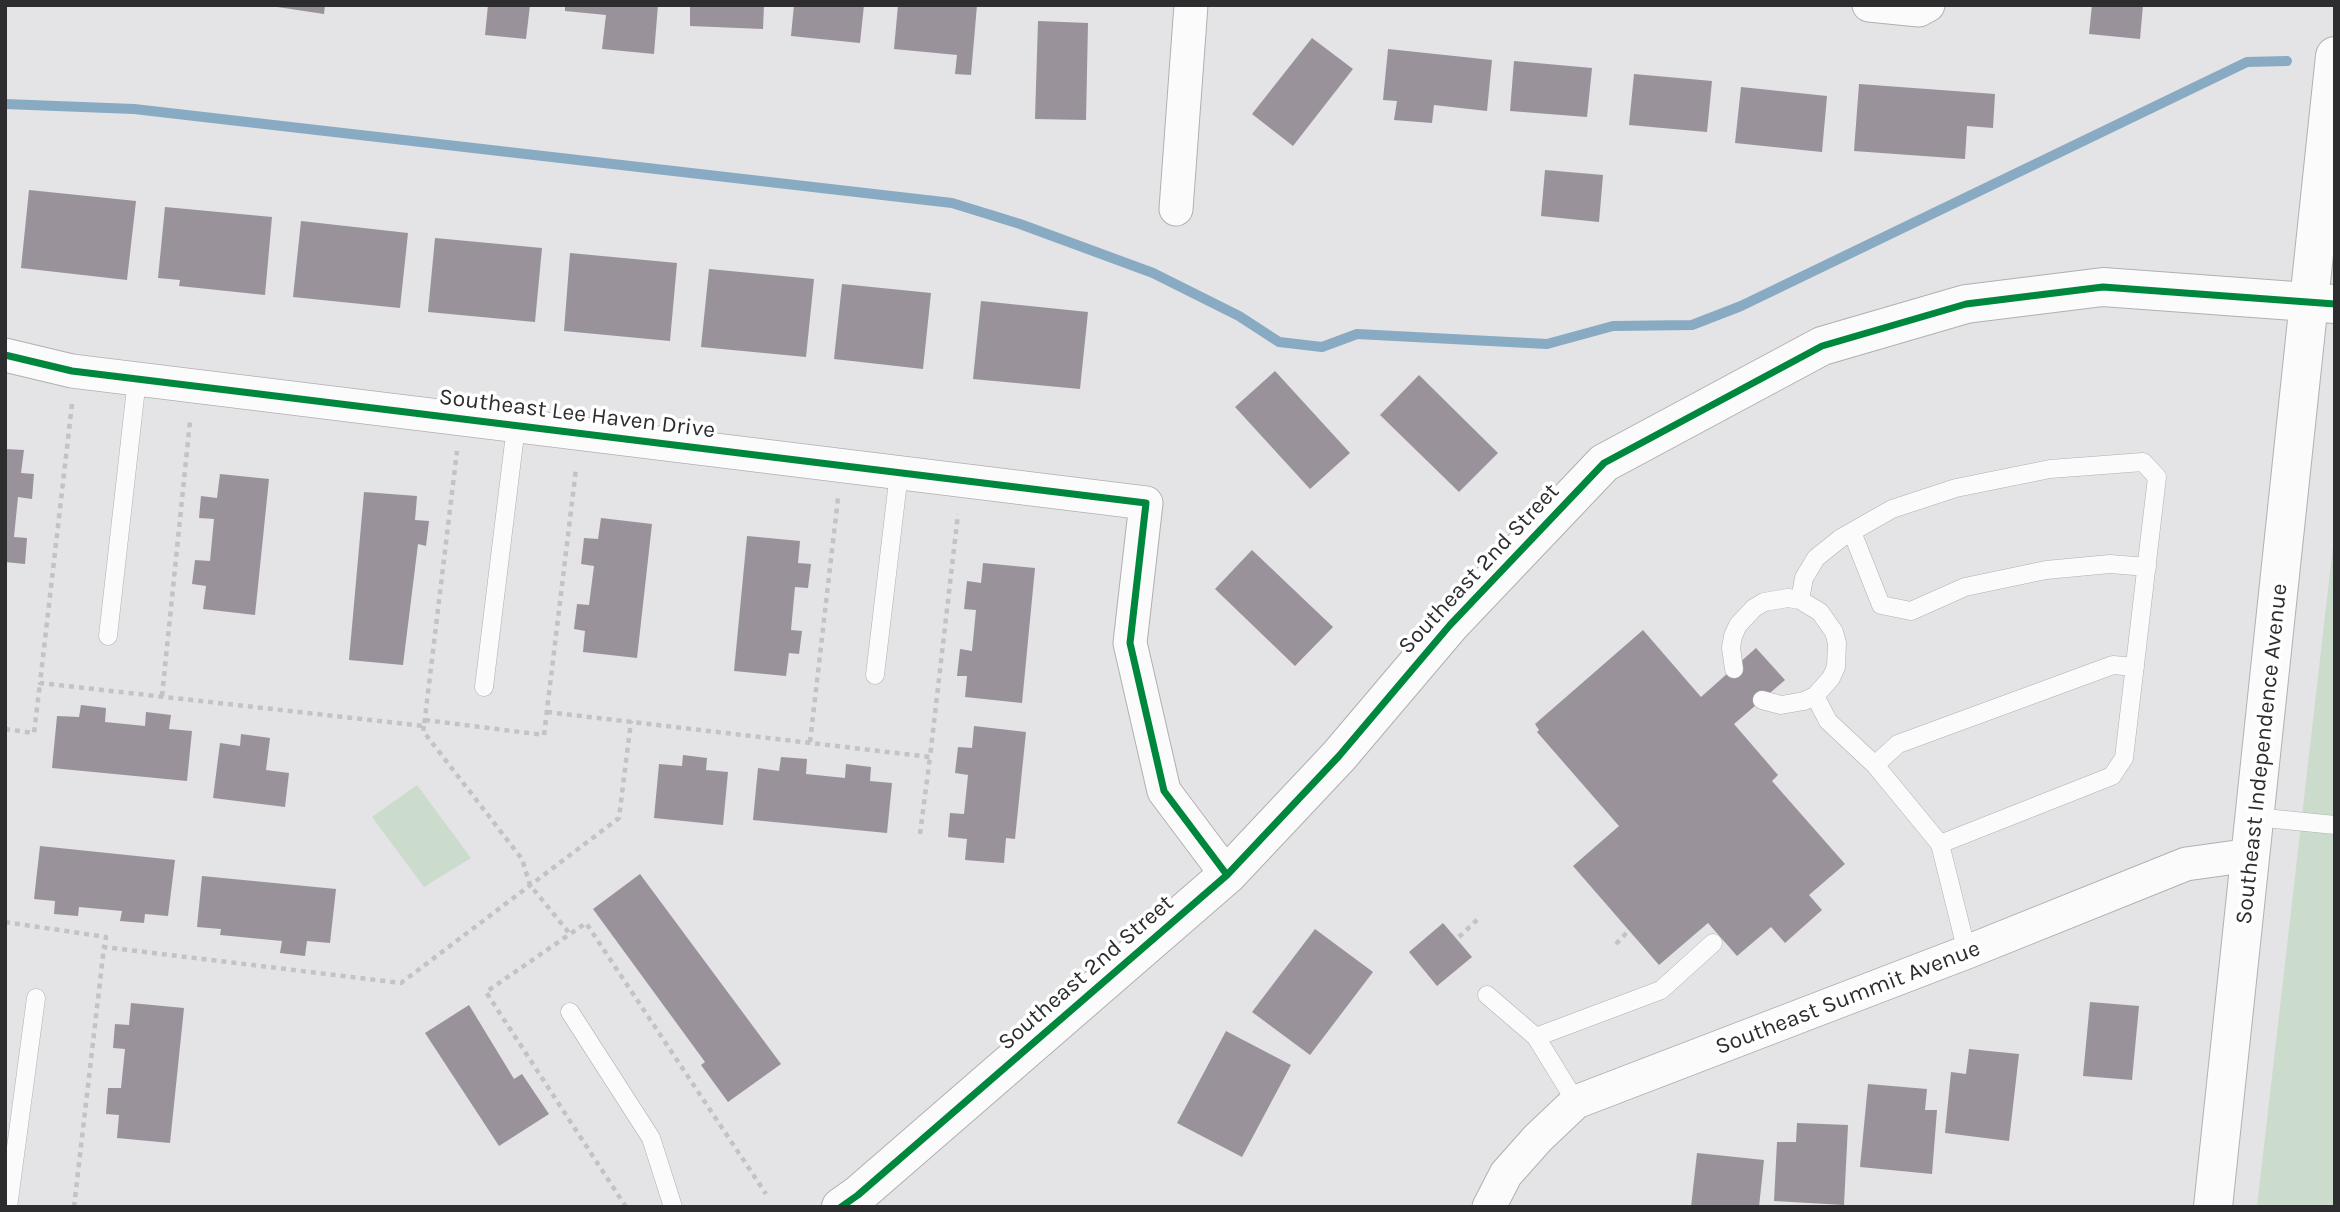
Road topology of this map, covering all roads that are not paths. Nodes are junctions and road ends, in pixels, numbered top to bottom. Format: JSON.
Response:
{"nodes":[{"id":1,"x":1191,"y":5,"type":"edge"},
{"id":2,"x":1869,"y":5,"type":"edge"},
{"id":3,"x":1928,"y":5,"type":"edge"},
{"id":4,"x":2335,"y":56,"type":"edge"},
{"id":5,"x":1176,"y":209,"type":"dead end"},
{"id":6,"x":2322,"y":303,"type":"edge"},
{"id":7,"x":5,"y":355,"type":"edge"},
{"id":8,"x":136,"y":379,"type":"junction"},
{"id":9,"x":516,"y":426,"type":"junction"},
{"id":10,"x":899,"y":472,"type":"junction"},
{"id":11,"x":1852,"y":532,"type":"junction"},
{"id":12,"x":2147,"y":567,"type":"junction"},
{"id":13,"x":1800,"y":600,"type":"junction"},
{"id":14,"x":108,"y":636,"type":"dead end"},
{"id":15,"x":2135,"y":667,"type":"junction"},
{"id":16,"x":1734,"y":669,"type":"dead end"},
{"id":17,"x":874,"y":675,"type":"dead end"},
{"id":18,"x":484,"y":687,"type":"dead end"},
{"id":19,"x":1815,"y":695,"type":"junction"},
{"id":20,"x":1762,"y":700,"type":"dead end"},
{"id":21,"x":1875,"y":765,"type":"junction"},
{"id":22,"x":2255,"y":817,"type":"junction"},
{"id":23,"x":2335,"y":825,"type":"edge"},
{"id":24,"x":1940,"y":844,"type":"junction"},
{"id":25,"x":2251,"y":855,"type":"junction"},
{"id":26,"x":1227,"y":875,"type":"junction"},
{"id":27,"x":1713,"y":943,"type":"dead end"},
{"id":28,"x":1967,"y":952,"type":"junction"},
{"id":29,"x":1487,"y":995,"type":"dead end"},
{"id":30,"x":36,"y":998,"type":"dead end"},
{"id":31,"x":570,"y":1012,"type":"dead end"},
{"id":32,"x":1536,"y":1037,"type":"junction"},
{"id":33,"x":1576,"y":1102,"type":"junction"},
{"id":34,"x":8,"y":1207,"type":"edge"},
{"id":35,"x":673,"y":1207,"type":"edge"},
{"id":36,"x":841,"y":1207,"type":"edge"},
{"id":37,"x":1489,"y":1207,"type":"edge"},
{"id":38,"x":2213,"y":1207,"type":"edge"}],
"edges":[{"from":1,"to":5,"type":"street"},
{"from":2,"to":3,"type":"street"},
{"from":4,"to":6,"type":"street","name":"Southeast Independence Avenue"},
{"from":6,"to":22,"type":"street","name":"Southeast Independence Avenue"},
{"from":6,"to":26,"type":"street","name":"Southeast 2nd Street"},
{"from":7,"to":8,"type":"street","name":"Southeast Lee Haven Drive"},
{"from":8,"to":9,"type":"street","name":"Southeast Lee Haven Drive"},
{"from":8,"to":14,"type":"lane"},
{"from":9,"to":10,"type":"street","name":"Southeast Lee Haven Drive"},
{"from":9,"to":18,"type":"lane"},
{"from":10,"to":17,"type":"lane"},
{"from":10,"to":26,"type":"street","name":"Southeast Lee Haven Drive"},
{"from":11,"to":12,"type":"lane"},
{"from":11,"to":12,"type":"lane"},
{"from":11,"to":13,"type":"lane"},
{"from":12,"to":15,"type":"lane"},
{"from":13,"to":16,"type":"lane"},
{"from":13,"to":19,"type":"lane"},
{"from":15,"to":21,"type":"lane"},
{"from":15,"to":24,"type":"lane"},
{"from":19,"to":20,"type":"lane"},
{"from":19,"to":21,"type":"lane"},
{"from":21,"to":24,"type":"lane"},
{"from":22,"to":23,"type":"lane"},
{"from":22,"to":25,"type":"street","name":"Southeast Independence Avenue"},
{"from":24,"to":28,"type":"lane"},
{"from":25,"to":28,"type":"street","name":"Southeast Summit Avenue"},
{"from":25,"to":38,"type":"street","name":"Southeast Independence Avenue"},
{"from":26,"to":36,"type":"street","name":"Southeast 2nd Street"},
{"from":27,"to":32,"type":"lane"},
{"from":28,"to":33,"type":"street","name":"Southeast Summit Avenue"},
{"from":29,"to":32,"type":"lane"},
{"from":30,"to":34,"type":"lane"},
{"from":31,"to":35,"type":"lane"},
{"from":32,"to":33,"type":"lane"},
{"from":33,"to":37,"type":"street","name":"Southeast Summit Avenue"}]}
